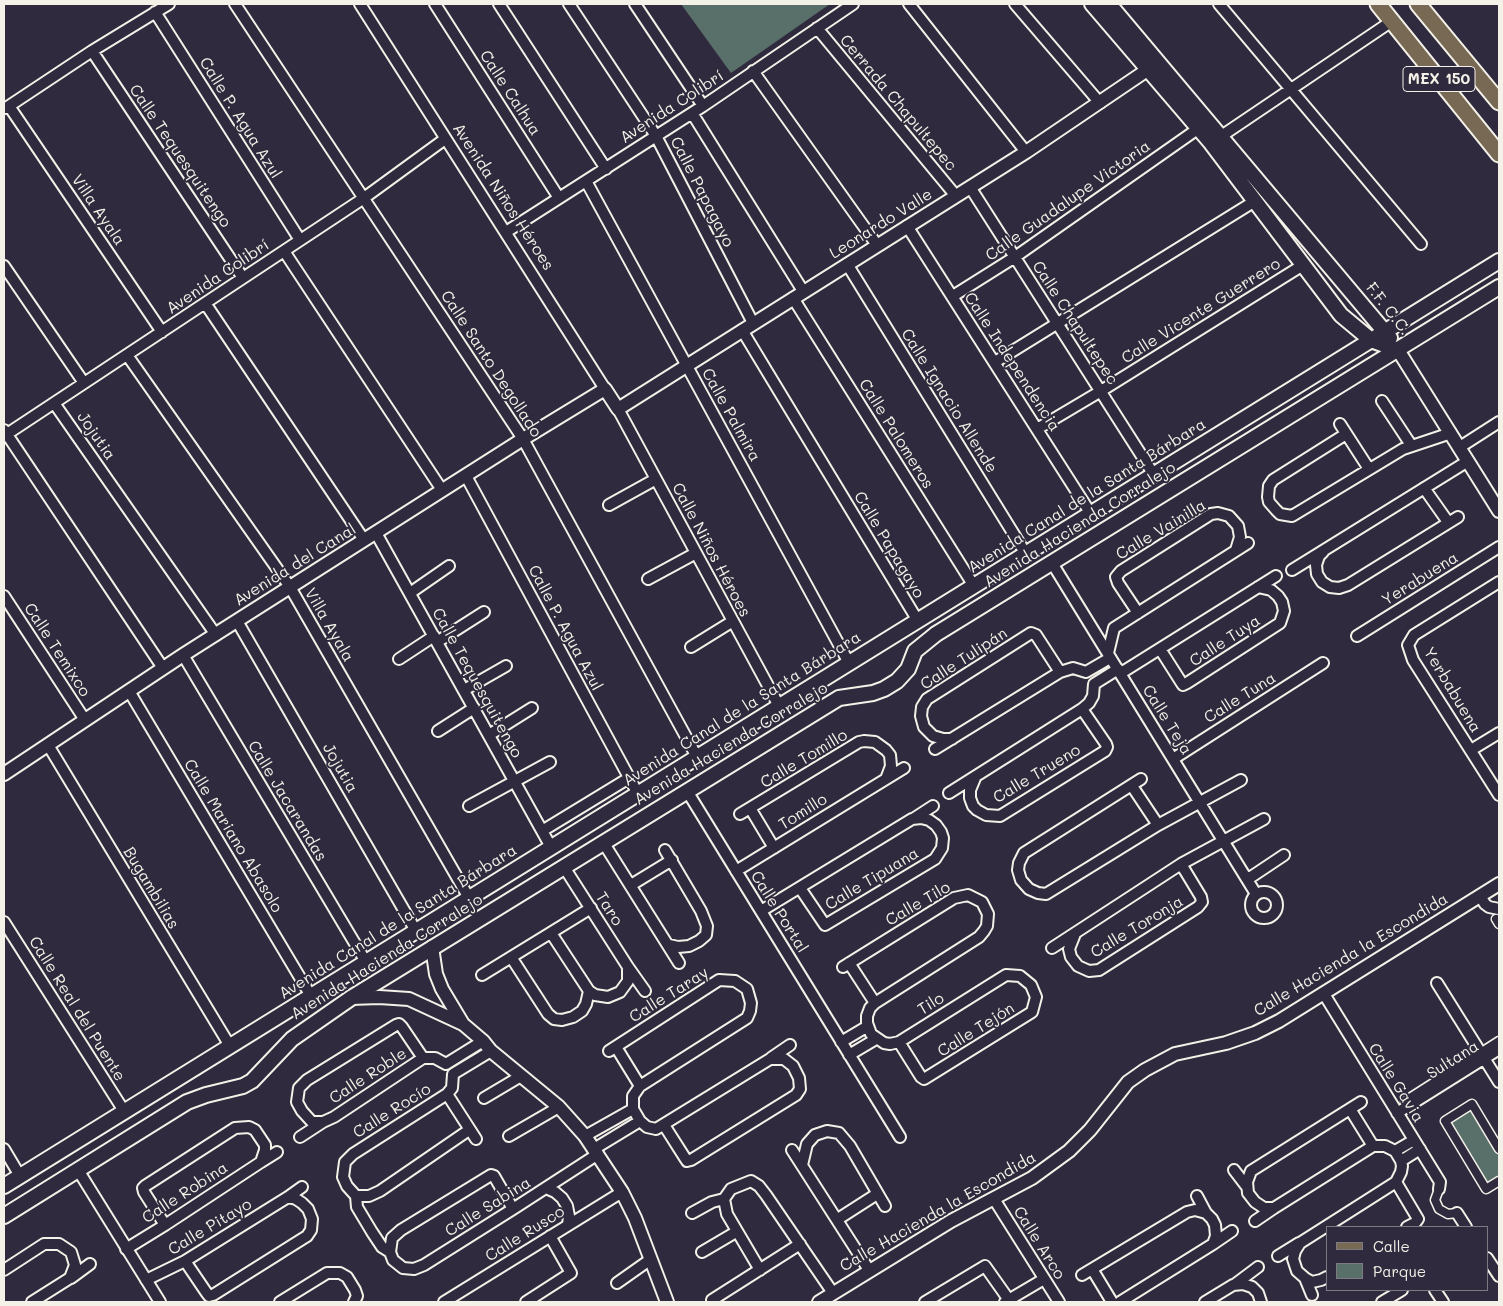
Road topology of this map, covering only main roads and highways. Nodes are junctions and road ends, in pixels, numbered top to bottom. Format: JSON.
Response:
{"nodes":[{"id":1,"x":1092,"y":4,"type":"edge"},
{"id":2,"x":1109,"y":4,"type":"edge"},
{"id":3,"x":1378,"y":4,"type":"edge"},
{"id":4,"x":1418,"y":4,"type":"edge"},
{"id":5,"x":1153,"y":66,"type":"junction"},
{"id":6,"x":1499,"y":102,"type":"edge"},
{"id":7,"x":1216,"y":140,"type":"junction"},
{"id":8,"x":1499,"y":154,"type":"edge"},
{"id":9,"x":1499,"y":261,"type":"edge"},
{"id":10,"x":1499,"y":287,"type":"edge"},
{"id":11,"x":1385,"y":332,"type":"junction"},
{"id":12,"x":1371,"y":340,"type":"junction"},
{"id":13,"x":1398,"y":350,"type":"junction"},
{"id":14,"x":370,"y":960,"type":"junction"},
{"id":15,"x":386,"y":976,"type":"junction"},
{"id":16,"x":4,"y":1186,"type":"edge"},
{"id":17,"x":4,"y":1216,"type":"edge"}],
"edges":[{"from":1,"to":5,"type":"main road","name":"F.F. C.C."},
{"from":2,"to":5,"type":"main road","name":"F.F. C.C."},
{"from":3,"to":8,"type":"main road","number":"MEX 150"},
{"from":4,"to":6,"type":"main road","number":"MEX 150"},
{"from":5,"to":7,"type":"main road","name":"F.F. C.C."},
{"from":5,"to":7,"type":"main road","name":"F.F. C.C."},
{"from":7,"to":11,"type":"main road","name":"F.F. C.C."},
{"from":7,"to":12,"type":"main road","name":"F.F. C.C."},
{"from":9,"to":11,"type":"main road","name":"Avenida Canal de la Santa Bárbara"},
{"from":10,"to":13,"type":"main road","name":"Avenida Hacienda Corralejo"},
{"from":11,"to":12,"type":"main road","name":"Avenida Canal de la Santa Bárbara"},
{"from":11,"to":13,"type":"main road","name":"F.F. C.C."},
{"from":12,"to":13,"type":"main road","name":"F.F. C.C."},
{"from":12,"to":14,"type":"main road","name":"Avenida Canal de la Santa Bárbara"},
{"from":13,"to":15,"type":"main road","name":"Avenida Hacienda Corralejo"},
{"from":14,"to":15,"type":"main road"},
{"from":14,"to":16,"type":"main road","name":"Avenida Canal de la Santa Bárbara"},
{"from":15,"to":17,"type":"main road","name":"Avenida Hacienda Corralejo"}]}
